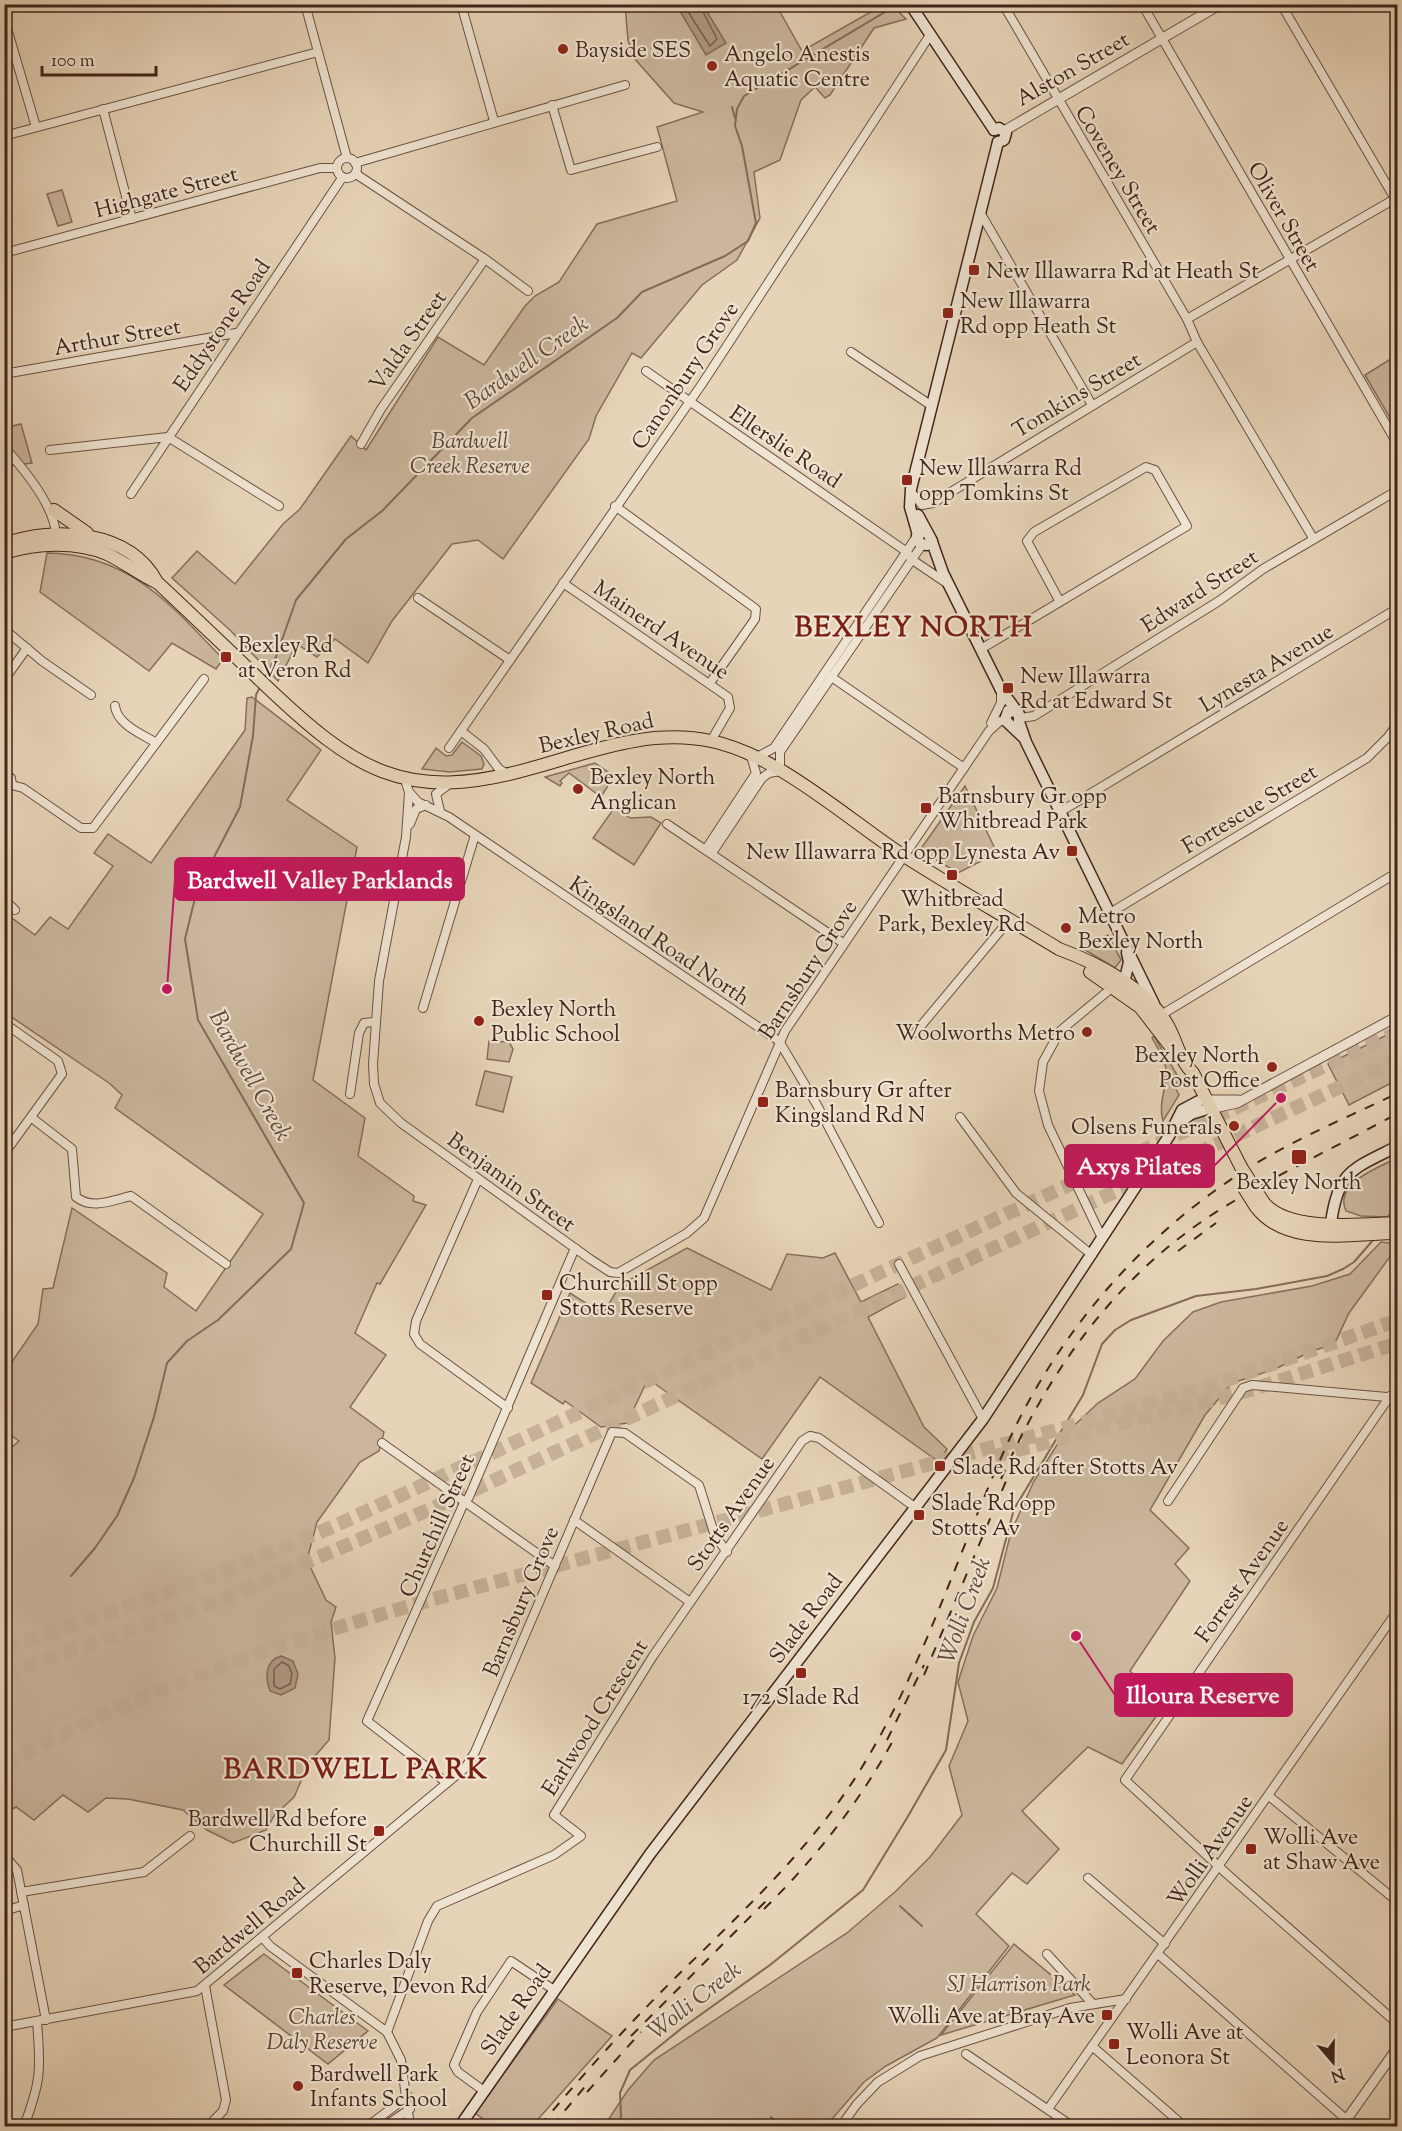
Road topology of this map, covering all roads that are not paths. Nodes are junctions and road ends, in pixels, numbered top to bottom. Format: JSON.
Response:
{"nodes":[{"id":1,"x":305,"y":4,"type":"edge"},
{"id":2,"x":461,"y":4,"type":"edge"},
{"id":3,"x":910,"y":4,"type":"edge"},
{"id":4,"x":1003,"y":4,"type":"edge"},
{"id":5,"x":1142,"y":4,"type":"edge"},
{"id":6,"x":1221,"y":4,"type":"edge"},
{"id":7,"x":1281,"y":4,"type":"edge"},
{"id":8,"x":4,"y":18,"type":"edge"},
{"id":9,"x":930,"y":34,"type":"junction"},
{"id":10,"x":1162,"y":38,"type":"junction"},
{"id":11,"x":318,"y":52,"type":"junction"},
{"id":12,"x":625,"y":85,"type":"dead end"},
{"id":13,"x":1057,"y":100,"type":"junction"},
{"id":14,"x":552,"y":105,"type":"junction"},
{"id":15,"x":103,"y":110,"type":"junction"},
{"id":16,"x":494,"y":121,"type":"junction"},
{"id":17,"x":36,"y":127,"type":"junction"},
{"id":18,"x":999,"y":130,"type":"junction"},
{"id":19,"x":4,"y":136,"type":"edge"},
{"id":20,"x":657,"y":147,"type":"dead end"},
{"id":21,"x":346,"y":158,"type":"junction"},
{"id":22,"x":356,"y":163,"type":"junction"},
{"id":23,"x":337,"y":168,"type":"junction"},
{"id":24,"x":356,"y":174,"type":"junction"},
{"id":25,"x":342,"y":178,"type":"junction"},
{"id":26,"x":1397,"y":200,"type":"edge"},
{"id":27,"x":981,"y":214,"type":"junction"},
{"id":28,"x":132,"y":219,"type":"junction"},
{"id":29,"x":4,"y":253,"type":"edge"},
{"id":30,"x":485,"y":259,"type":"junction"},
{"id":31,"x":1289,"y":260,"type":"junction"},
{"id":32,"x":528,"y":291,"type":"dead end"},
{"id":33,"x":1187,"y":320,"type":"junction"},
{"id":34,"x":236,"y":333,"type":"junction"},
{"id":35,"x":1197,"y":342,"type":"junction"},
{"id":36,"x":851,"y":352,"type":"dead end"},
{"id":37,"x":646,"y":371,"type":"dead end"},
{"id":38,"x":4,"y":374,"type":"edge"},
{"id":39,"x":689,"y":403,"type":"junction"},
{"id":40,"x":1092,"y":405,"type":"junction"},
{"id":41,"x":932,"y":408,"type":"junction"},
{"id":42,"x":168,"y":437,"type":"junction"},
{"id":43,"x":361,"y":444,"type":"dead end"},
{"id":44,"x":1398,"y":445,"type":"edge"},
{"id":45,"x":4,"y":447,"type":"edge"},
{"id":46,"x":50,"y":450,"type":"dead end"},
{"id":47,"x":1398,"y":490,"type":"edge"},
{"id":48,"x":131,"y":494,"type":"dead end"},
{"id":49,"x":915,"y":496,"type":"junction"},
{"id":50,"x":279,"y":506,"type":"dead end"},
{"id":51,"x":615,"y":506,"type":"junction"},
{"id":52,"x":51,"y":507,"type":"junction"},
{"id":53,"x":1313,"y":538,"type":"junction"},
{"id":54,"x":60,"y":539,"type":"junction"},
{"id":55,"x":96,"y":539,"type":"junction"},
{"id":56,"x":923,"y":539,"type":"junction"},
{"id":57,"x":4,"y":544,"type":"edge"},
{"id":58,"x":4,"y":553,"type":"edge"},
{"id":59,"x":909,"y":555,"type":"junction"},
{"id":60,"x":157,"y":582,"type":"junction"},
{"id":61,"x":563,"y":583,"type":"junction"},
{"id":62,"x":950,"y":588,"type":"junction"},
{"id":63,"x":418,"y":598,"type":"dead end"},
{"id":64,"x":1060,"y":602,"type":"junction"},
{"id":65,"x":1398,"y":608,"type":"edge"},
{"id":66,"x":4,"y":629,"type":"edge"},
{"id":67,"x":27,"y":648,"type":"junction"},
{"id":68,"x":981,"y":649,"type":"junction"},
{"id":69,"x":510,"y":660,"type":"junction"},
{"id":70,"x":828,"y":675,"type":"junction"},
{"id":71,"x":204,"y":679,"type":"dead end"},
{"id":72,"x":4,"y":680,"type":"edge"},
{"id":73,"x":710,"y":683,"type":"junction"},
{"id":74,"x":1001,"y":690,"type":"junction"},
{"id":75,"x":92,"y":695,"type":"dead end"},
{"id":76,"x":115,"y":706,"type":"dead end"},
{"id":77,"x":1034,"y":716,"type":"junction"},
{"id":78,"x":1012,"y":718,"type":"junction"},
{"id":79,"x":1398,"y":723,"type":"edge"},
{"id":80,"x":990,"y":727,"type":"junction"},
{"id":81,"x":461,"y":731,"type":"junction"},
{"id":82,"x":711,"y":741,"type":"junction"},
{"id":83,"x":155,"y":742,"type":"junction"},
{"id":84,"x":1026,"y":742,"type":"junction"},
{"id":85,"x":449,"y":748,"type":"dead end"},
{"id":86,"x":753,"y":755,"type":"junction"},
{"id":87,"x":491,"y":760,"type":"junction"},
{"id":88,"x":964,"y":768,"type":"junction"},
{"id":89,"x":780,"y":771,"type":"junction"},
{"id":90,"x":510,"y":774,"type":"junction"},
{"id":91,"x":4,"y":776,"type":"edge"},
{"id":92,"x":404,"y":777,"type":"junction"},
{"id":93,"x":477,"y":781,"type":"junction"},
{"id":94,"x":450,"y":783,"type":"junction"},
{"id":95,"x":8,"y":786,"type":"edge"},
{"id":96,"x":410,"y":792,"type":"junction"},
{"id":97,"x":427,"y":806,"type":"junction"},
{"id":98,"x":440,"y":811,"type":"junction"},
{"id":99,"x":1060,"y":812,"type":"junction"},
{"id":100,"x":667,"y":824,"type":"dead end"},
{"id":101,"x":475,"y":835,"type":"junction"},
{"id":102,"x":406,"y":837,"type":"junction"},
{"id":103,"x":709,"y":851,"type":"junction"},
{"id":104,"x":904,"y":855,"type":"junction"},
{"id":105,"x":1398,"y":872,"type":"edge"},
{"id":106,"x":4,"y":899,"type":"edge"},
{"id":107,"x":15,"y":909,"type":"dead end"},
{"id":108,"x":1110,"y":913,"type":"junction"},
{"id":109,"x":1010,"y":919,"type":"junction"},
{"id":110,"x":843,"y":944,"type":"junction"},
{"id":111,"x":1124,"y":947,"type":"junction"},
{"id":112,"x":1119,"y":979,"type":"junction"},
{"id":113,"x":423,"y":1008,"type":"dead end"},
{"id":114,"x":1159,"y":1012,"type":"junction"},
{"id":115,"x":1398,"y":1016,"type":"edge"},
{"id":116,"x":374,"y":1022,"type":"junction"},
{"id":117,"x":4,"y":1023,"type":"edge"},
{"id":118,"x":915,"y":1033,"type":"dead end"},
{"id":119,"x":779,"y":1041,"type":"junction"},
{"id":120,"x":1183,"y":1061,"type":"junction"},
{"id":121,"x":350,"y":1094,"type":"dead end"},
{"id":122,"x":1204,"y":1105,"type":"junction"},
{"id":123,"x":960,"y":1117,"type":"dead end"},
{"id":124,"x":32,"y":1118,"type":"junction"},
{"id":125,"x":1398,"y":1146,"type":"edge"},
{"id":126,"x":4,"y":1154,"type":"edge"},
{"id":127,"x":478,"y":1179,"type":"junction"},
{"id":128,"x":879,"y":1222,"type":"dead end"},
{"id":129,"x":1331,"y":1229,"type":"junction"},
{"id":130,"x":1396,"y":1230,"type":"edge"},
{"id":131,"x":1102,"y":1238,"type":"junction"},
{"id":132,"x":574,"y":1248,"type":"junction"},
{"id":133,"x":1092,"y":1255,"type":"junction"},
{"id":134,"x":226,"y":1264,"type":"dead end"},
{"id":135,"x":899,"y":1264,"type":"dead end"},
{"id":136,"x":618,"y":1273,"type":"joint"},
{"id":137,"x":1394,"y":1397,"type":"edge"},
{"id":138,"x":508,"y":1408,"type":"junction"},
{"id":139,"x":983,"y":1419,"type":"junction"},
{"id":140,"x":382,"y":1443,"type":"dead end"},
{"id":141,"x":466,"y":1501,"type":"junction"},
{"id":142,"x":1167,"y":1501,"type":"dead end"},
{"id":143,"x":916,"y":1508,"type":"junction"},
{"id":144,"x":574,"y":1520,"type":"junction"},
{"id":145,"x":727,"y":1552,"type":"junction"},
{"id":146,"x":555,"y":1566,"type":"junction"},
{"id":147,"x":690,"y":1602,"type":"junction"},
{"id":148,"x":1398,"y":1610,"type":"edge"},
{"id":149,"x":447,"y":1783,"type":"junction"},
{"id":150,"x":1269,"y":1796,"type":"junction"},
{"id":151,"x":190,"y":1836,"type":"dead end"},
{"id":152,"x":4,"y":1855,"type":"edge"},
{"id":153,"x":1219,"y":1867,"type":"junction"},
{"id":154,"x":1088,"y":1878,"type":"dead end"},
{"id":155,"x":21,"y":1892,"type":"junction"},
{"id":156,"x":1398,"y":1902,"type":"edge"},
{"id":157,"x":24,"y":1905,"type":"junction"},
{"id":158,"x":4,"y":1911,"type":"edge"},
{"id":159,"x":263,"y":1938,"type":"junction"},
{"id":160,"x":1165,"y":1944,"type":"junction"},
{"id":161,"x":1047,"y":1954,"type":"dead end"},
{"id":162,"x":1158,"y":1954,"type":"junction"},
{"id":163,"x":205,"y":1986,"type":"junction"},
{"id":164,"x":554,"y":1990,"type":"junction"},
{"id":165,"x":1126,"y":1999,"type":"junction"},
{"id":166,"x":1093,"y":2004,"type":"junction"},
{"id":167,"x":46,"y":2020,"type":"junction"},
{"id":168,"x":37,"y":2022,"type":"junction"},
{"id":169,"x":1398,"y":2024,"type":"edge"},
{"id":170,"x":4,"y":2027,"type":"edge"},
{"id":171,"x":387,"y":2032,"type":"junction"},
{"id":172,"x":1092,"y":2046,"type":"junction"},
{"id":173,"x":1398,"y":2047,"type":"edge"},
{"id":174,"x":966,"y":2054,"type":"dead end"},
{"id":175,"x":484,"y":2091,"type":"junction"},
{"id":176,"x":408,"y":2096,"type":"junction"},
{"id":177,"x":410,"y":2109,"type":"junction"},
{"id":178,"x":1048,"y":2109,"type":"junction"},
{"id":179,"x":1344,"y":2123,"type":"edge"},
{"id":180,"x":842,"y":2126,"type":"edge"},
{"id":181,"x":24,"y":2127,"type":"edge"},
{"id":182,"x":208,"y":2127,"type":"edge"},
{"id":183,"x":368,"y":2127,"type":"edge"},
{"id":184,"x":385,"y":2127,"type":"edge"},
{"id":185,"x":410,"y":2127,"type":"edge"},
{"id":186,"x":460,"y":2127,"type":"edge"},
{"id":187,"x":1072,"y":2127,"type":"edge"},
{"id":188,"x":1184,"y":2127,"type":"edge"}],
"edges":[{"from":1,"to":11,"type":"street"},
{"from":2,"to":16,"type":"street"},
{"from":3,"to":9,"type":"main road"},
{"from":4,"to":13,"type":"street","name":"Coveney Street"},
{"from":5,"to":10,"type":"street","name":"Oliver Street"},
{"from":6,"to":10,"type":"street","name":"Alston Street"},
{"from":7,"to":26,"type":"street"},
{"from":8,"to":17,"type":"street"},
{"from":9,"to":18,"type":"main road"},
{"from":9,"to":39,"type":"street","name":"Canonbury Grove"},
{"from":10,"to":13,"type":"street","name":"Alston Street"},
{"from":10,"to":31,"type":"street","name":"Oliver Street"},
{"from":11,"to":15,"type":"street"},
{"from":11,"to":21,"type":"street"},
{"from":12,"to":14,"type":"street"},
{"from":13,"to":18,"type":"street","name":"Alston Street"},
{"from":13,"to":33,"type":"street","name":"Coveney Street"},
{"from":14,"to":16,"type":"street"},
{"from":14,"to":20,"type":"street"},
{"from":15,"to":17,"type":"street"},
{"from":15,"to":28,"type":"street"},
{"from":16,"to":22,"type":"street"},
{"from":17,"to":19,"type":"street"},
{"from":18,"to":27,"type":"main road"},
{"from":21,"to":22,"type":"street"},
{"from":21,"to":23,"type":"street"},
{"from":22,"to":24,"type":"street"},
{"from":23,"to":25,"type":"street"},
{"from":23,"to":28,"type":"street","name":"Highgate Street"},
{"from":24,"to":25,"type":"street"},
{"from":24,"to":30,"type":"street"},
{"from":25,"to":34,"type":"street","name":"Eddystone Road"},
{"from":26,"to":31,"type":"street"},
{"from":27,"to":40,"type":"street"},
{"from":27,"to":41,"type":"main road"},
{"from":28,"to":29,"type":"street","name":"Highgate Street"},
{"from":30,"to":32,"type":"street"},
{"from":30,"to":43,"type":"street","name":"Valda Street"},
{"from":31,"to":33,"type":"street"},
{"from":31,"to":44,"type":"street","name":"Oliver Street"},
{"from":33,"to":35,"type":"street","name":"Coveney Street"},
{"from":34,"to":38,"type":"street","name":"Arthur Street"},
{"from":34,"to":42,"type":"street","name":"Eddystone Road"},
{"from":35,"to":40,"type":"street","name":"Tomkins Street"},
{"from":35,"to":53,"type":"street","name":"Coveney Street"},
{"from":36,"to":41,"type":"street"},
{"from":37,"to":39,"type":"street","name":"Ellerslie Road"},
{"from":39,"to":51,"type":"street","name":"Canonbury Grove"},
{"from":39,"to":59,"type":"street","name":"Ellerslie Road"},
{"from":40,"to":49,"type":"street","name":"Tomkins Street"},
{"from":41,"to":49,"type":"main road"},
{"from":41,"to":56,"type":"main road"},
{"from":42,"to":46,"type":"street"},
{"from":42,"to":48,"type":"street","name":"Eddystone Road"},
{"from":42,"to":50,"type":"street"},
{"from":45,"to":52,"type":"street"},
{"from":47,"to":53,"type":"street","name":"Edward Street"},
{"from":49,"to":56,"type":"main road"},
{"from":51,"to":61,"type":"street","name":"Canonbury Grove"},
{"from":51,"to":73,"type":"street"},
{"from":52,"to":54,"type":"street"},
{"from":52,"to":55,"type":"main road"},
{"from":53,"to":77,"type":"street","name":"Edward Street"},
{"from":54,"to":55,"type":"main road","name":"Bexley Road"},
{"from":54,"to":57,"type":"main road","name":"Bexley Road"},
{"from":54,"to":58,"type":"main road","name":"Bexley Road"},
{"from":54,"to":60,"type":"main road","name":"Bexley Road"},
{"from":55,"to":60,"type":"main road","name":"Bexley Road"},
{"from":56,"to":59,"type":"street"},
{"from":56,"to":62,"type":"main road"},
{"from":59,"to":62,"type":"street","name":"Ellerslie Road"},
{"from":59,"to":70,"type":"street"},
{"from":60,"to":92,"type":"main road","name":"Bexley Road"},
{"from":61,"to":69,"type":"street","name":"Canonbury Grove"},
{"from":61,"to":73,"type":"street","name":"Mainerd Avenue"},
{"from":62,"to":68,"type":"main road"},
{"from":63,"to":69,"type":"street"},
{"from":64,"to":64,"type":"street"},
{"from":64,"to":68,"type":"street"},
{"from":65,"to":99,"type":"street","name":"Lynesta Avenue"},
{"from":66,"to":67,"type":"street"},
{"from":67,"to":72,"type":"street"},
{"from":67,"to":75,"type":"street"},
{"from":68,"to":74,"type":"main road"},
{"from":69,"to":81,"type":"street","name":"Canonbury Grove"},
{"from":70,"to":86,"type":"street"},
{"from":70,"to":88,"type":"street"},
{"from":70,"to":89,"type":"street"},
{"from":71,"to":83,"type":"street"},
{"from":73,"to":82,"type":"street","name":"Mainerd Avenue"},
{"from":74,"to":78,"type":"main road"},
{"from":74,"to":80,"type":"street"},
{"from":76,"to":83,"type":"street"},
{"from":77,"to":78,"type":"street","name":"Edward Street"},
{"from":77,"to":84,"type":"street"},
{"from":78,"to":80,"type":"street","name":"Barnsbury Grove"},
{"from":78,"to":84,"type":"main road"},
{"from":79,"to":108,"type":"street","name":"Fortescue Street"},
{"from":80,"to":88,"type":"street","name":"Barnsbury Grove"},
{"from":81,"to":85,"type":"street","name":"Canonbury Grove"},
{"from":81,"to":87,"type":"street"},
{"from":82,"to":86,"type":"main road","name":"Bexley Road"},
{"from":82,"to":90,"type":"main road","name":"Bexley Road"},
{"from":83,"to":95,"type":"street"},
{"from":84,"to":99,"type":"main road"},
{"from":86,"to":89,"type":"main road","name":"Bexley Road"},
{"from":86,"to":103,"type":"street"},
{"from":87,"to":90,"type":"street"},
{"from":87,"to":93,"type":"street"},
{"from":88,"to":104,"type":"street","name":"Barnsbury Grove"},
{"from":89,"to":103,"type":"street"},
{"from":89,"to":104,"type":"main road","name":"Bexley Road"},
{"from":90,"to":93,"type":"main road","name":"Bexley Road"},
{"from":91,"to":95,"type":"street"},
{"from":92,"to":94,"type":"main road","name":"Bexley Road"},
{"from":92,"to":96,"type":"street"},
{"from":93,"to":94,"type":"main road","name":"Bexley Road"},
{"from":94,"to":98,"type":"street"},
{"from":96,"to":97,"type":"street","name":"Kingsland Road North"},
{"from":96,"to":102,"type":"street"},
{"from":97,"to":98,"type":"street","name":"Kingsland Road North"},
{"from":97,"to":102,"type":"street"},
{"from":98,"to":101,"type":"street","name":"Kingsland Road North"},
{"from":99,"to":108,"type":"main road"},
{"from":100,"to":103,"type":"street"},
{"from":101,"to":113,"type":"street"},
{"from":101,"to":119,"type":"street","name":"Kingsland Road North"},
{"from":102,"to":116,"type":"street"},
{"from":103,"to":110,"type":"street"},
{"from":104,"to":109,"type":"main road","name":"Bexley Road"},
{"from":104,"to":110,"type":"street","name":"Barnsbury Grove"},
{"from":105,"to":114,"type":"street"},
{"from":106,"to":107,"type":"street"},
{"from":108,"to":111,"type":"main road"},
{"from":109,"to":112,"type":"main road","name":"Bexley Road"},
{"from":109,"to":118,"type":"street"},
{"from":110,"to":119,"type":"street","name":"Barnsbury Grove"},
{"from":111,"to":112,"type":"main road"},
{"from":111,"to":114,"type":"main road"},
{"from":112,"to":114,"type":"main road","name":"Bexley Road"},
{"from":112,"to":120,"type":"main road","name":"Bexley Road"},
{"from":112,"to":131,"type":"street"},
{"from":114,"to":120,"type":"main road","name":"Bexley Road"},
{"from":115,"to":122,"type":"street"},
{"from":116,"to":121,"type":"street"},
{"from":116,"to":127,"type":"street","name":"Benjamin Street"},
{"from":117,"to":124,"type":"street"},
{"from":119,"to":128,"type":"street","name":"Kingsland Road North"},
{"from":119,"to":136,"type":"street","name":"Barnsbury Grove"},
{"from":120,"to":122,"type":"main road","name":"Bexley Road"},
{"from":122,"to":129,"type":"main road","name":"Bexley Road","bridge":true},
{"from":122,"to":131,"type":"main road","name":"Slade Road"},
{"from":123,"to":133,"type":"street"},
{"from":124,"to":126,"type":"street"},
{"from":124,"to":134,"type":"street"},
{"from":125,"to":129,"type":"main road"},
{"from":127,"to":132,"type":"street","name":"Benjamin Street"},
{"from":127,"to":138,"type":"street"},
{"from":129,"to":130,"type":"main road","name":"Bexley Road"},
{"from":131,"to":133,"type":"main road","name":"Slade Road"},
{"from":132,"to":136,"type":"street","name":"Benjamin Street"},
{"from":132,"to":138,"type":"street","name":"Churchill Street"},
{"from":133,"to":139,"type":"main road","name":"Slade Road"},
{"from":135,"to":139,"type":"street"},
{"from":137,"to":142,"type":"street"},
{"from":137,"to":153,"type":"street","name":"Forrest Avenue"},
{"from":138,"to":141,"type":"street","name":"Churchill Street"},
{"from":139,"to":143,"type":"main road","name":"Slade Road"},
{"from":140,"to":141,"type":"street"},
{"from":141,"to":146,"type":"street"},
{"from":141,"to":149,"type":"street","name":"Churchill Street"},
{"from":143,"to":145,"type":"street","name":"Stotts Avenue"},
{"from":143,"to":164,"type":"main road","name":"Slade Road"},
{"from":144,"to":145,"type":"street","name":"Barnsbury Grove"},
{"from":144,"to":146,"type":"street","name":"Barnsbury Grove"},
{"from":144,"to":147,"type":"street","name":"Stotts Avenue"},
{"from":145,"to":147,"type":"street","name":"Stotts Avenue"},
{"from":146,"to":149,"type":"street","name":"Barnsbury Grove"},
{"from":147,"to":171,"type":"street","name":"Earlwood Crescent"},
{"from":148,"to":150,"type":"street","name":"Wolli Avenue"},
{"from":149,"to":159,"type":"street","name":"Bardwell Road"},
{"from":150,"to":153,"type":"street","name":"Wolli Avenue"},
{"from":150,"to":156,"type":"street"},
{"from":151,"to":155,"type":"street"},
{"from":152,"to":155,"type":"street"},
{"from":153,"to":160,"type":"street","name":"Wolli Avenue"},
{"from":153,"to":169,"type":"street"},
{"from":154,"to":160,"type":"street"},
{"from":155,"to":157,"type":"street"},
{"from":157,"to":158,"type":"street"},
{"from":157,"to":167,"type":"street"},
{"from":159,"to":163,"type":"street","name":"Bardwell Road"},
{"from":159,"to":171,"type":"street"},
{"from":160,"to":162,"type":"street","name":"Wolli Avenue"},
{"from":161,"to":166,"type":"street"},
{"from":162,"to":165,"type":"street","name":"Wolli Avenue"},
{"from":162,"to":179,"type":"street"},
{"from":163,"to":167,"type":"street","name":"Bardwell Road"},
{"from":163,"to":182,"type":"street"},
{"from":164,"to":175,"type":"main road","name":"Slade Road"},
{"from":164,"to":175,"type":"street"},
{"from":165,"to":166,"type":"street"},
{"from":165,"to":172,"type":"street","name":"Wolli Avenue"},
{"from":166,"to":180,"type":"street"},
{"from":167,"to":168,"type":"street","name":"Bardwell Road"},
{"from":168,"to":170,"type":"street","name":"Bardwell Road"},
{"from":168,"to":181,"type":"street"},
{"from":171,"to":176,"type":"street"},
{"from":172,"to":178,"type":"street","name":"Wolli Avenue"},
{"from":172,"to":188,"type":"street"},
{"from":173,"to":179,"type":"street"},
{"from":174,"to":178,"type":"street"},
{"from":175,"to":186,"type":"main road","name":"Slade Road"},
{"from":176,"to":177,"type":"street"},
{"from":176,"to":183,"type":"street"},
{"from":177,"to":184,"type":"street"},
{"from":177,"to":185,"type":"street"},
{"from":178,"to":187,"type":"street"}]}
